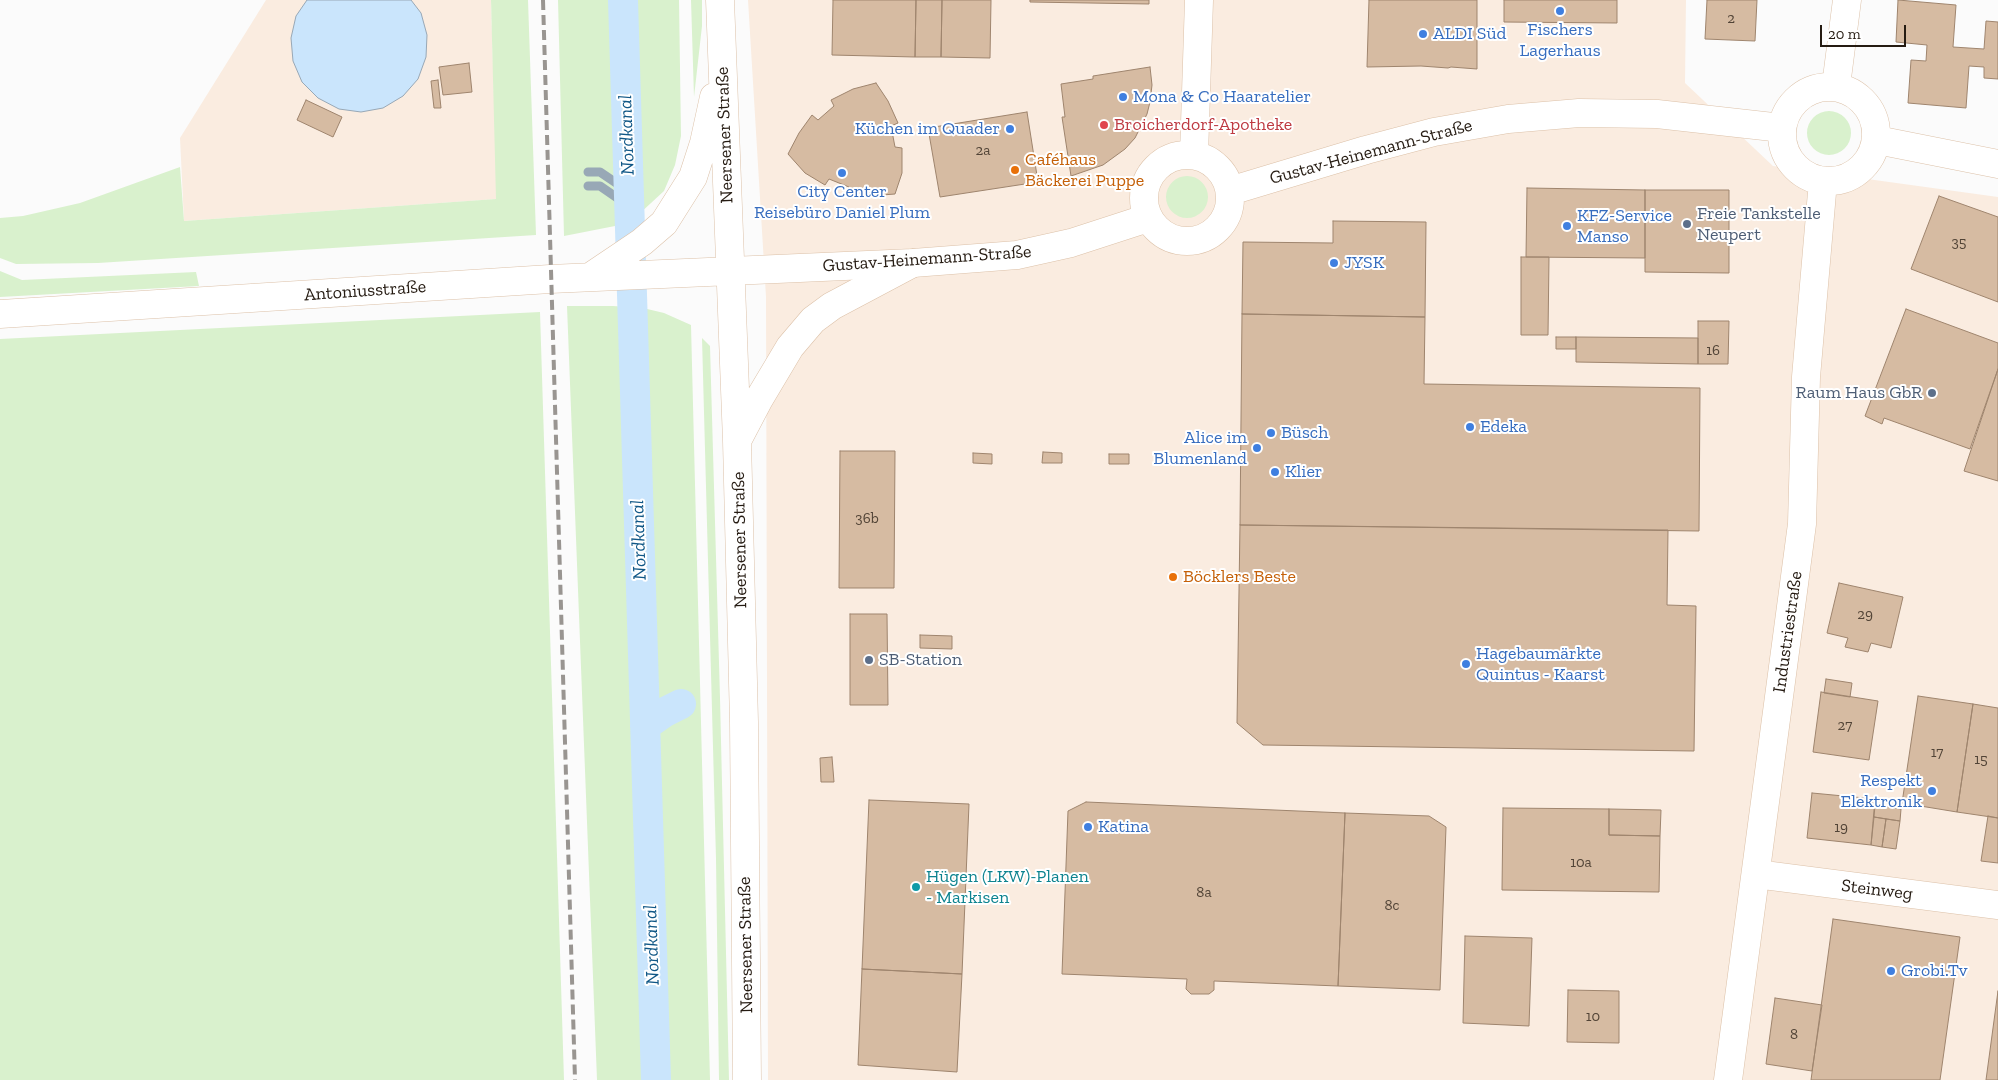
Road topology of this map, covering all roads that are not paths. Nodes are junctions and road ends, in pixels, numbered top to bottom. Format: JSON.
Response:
{"nodes":[{"id":1,"x":720,"y":0,"type":"edge"},
{"id":2,"x":1199,"y":0,"type":"edge"},
{"id":3,"x":1847,"y":0,"type":"edge"},
{"id":4,"x":721,"y":40,"type":"junction"},
{"id":5,"x":1836,"y":86,"type":"junction"},
{"id":6,"x":1782,"y":128,"type":"junction"},
{"id":7,"x":1877,"y":140,"type":"junction"},
{"id":8,"x":1194,"y":155,"type":"junction"},
{"id":9,"x":1998,"y":164,"type":"edge"},
{"id":10,"x":1822,"y":181,"type":"junction"},
{"id":11,"x":1230,"y":191,"type":"junction"},
{"id":12,"x":1148,"y":218,"type":"junction"},
{"id":13,"x":913,"y":263,"type":"junction"},
{"id":14,"x":731,"y":271,"type":"junction"},
{"id":15,"x":590,"y":276,"type":"junction"},
{"id":16,"x":0,"y":314,"type":"edge"},
{"id":17,"x":737,"y":441,"type":"junction"},
{"id":18,"x":1756,"y":874,"type":"junction"},
{"id":19,"x":1998,"y":905,"type":"edge"},
{"id":20,"x":747,"y":1080,"type":"edge"},
{"id":21,"x":1728,"y":1080,"type":"edge"}],
"edges":[{"from":1,"to":4,"type":"street","name":"Neersener Straße"},
{"from":2,"to":8,"type":"street"},
{"from":3,"to":5,"type":"street"},
{"from":4,"to":14,"type":"street","name":"Neersener Straße"},
{"from":4,"to":15,"type":"street"},
{"from":5,"to":6,"type":"street"},
{"from":5,"to":7,"type":"street"},
{"from":6,"to":10,"type":"street"},
{"from":6,"to":11,"type":"street","name":"Gustav-Heinemann-Straße"},
{"from":7,"to":9,"type":"street"},
{"from":7,"to":10,"type":"street"},
{"from":8,"to":11,"type":"street"},
{"from":8,"to":12,"type":"street"},
{"from":10,"to":18,"type":"street","name":"Industriestraße"},
{"from":11,"to":12,"type":"street"},
{"from":12,"to":13,"type":"street","name":"Gustav-Heinemann-Straße"},
{"from":13,"to":14,"type":"street","name":"Gustav-Heinemann-Straße"},
{"from":13,"to":17,"type":"street"},
{"from":14,"to":15,"type":"street","name":"Antoniusstraße"},
{"from":14,"to":17,"type":"street","name":"Neersener Straße"},
{"from":15,"to":16,"type":"street","name":"Antoniusstraße"},
{"from":17,"to":20,"type":"street","name":"Neersener Straße"},
{"from":18,"to":19,"type":"street","name":"Steinweg"},
{"from":18,"to":21,"type":"street","name":"Industriestraße"}]}
